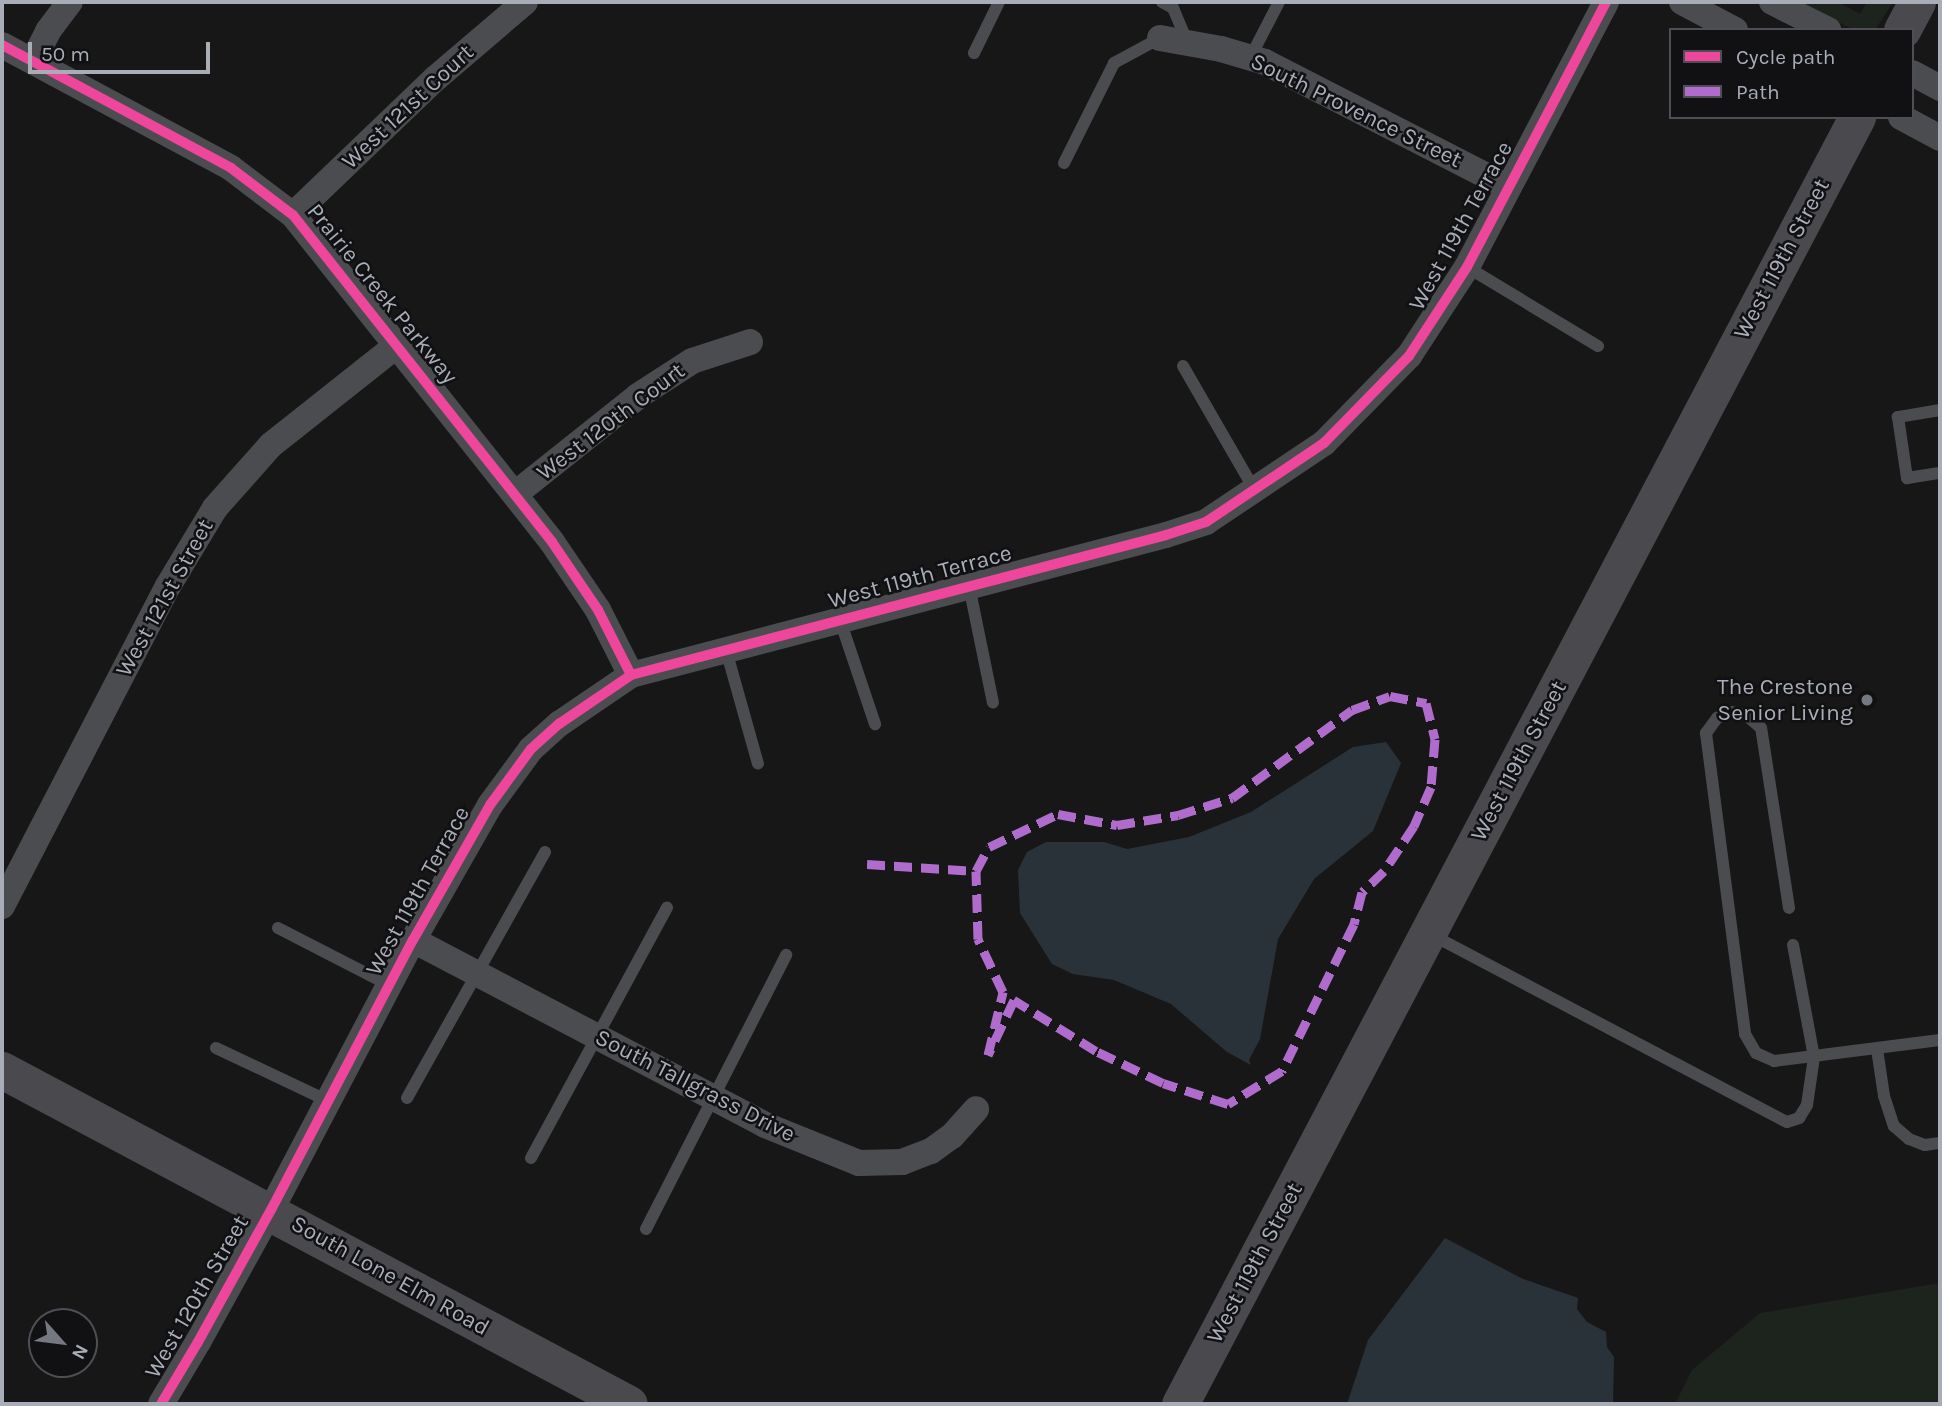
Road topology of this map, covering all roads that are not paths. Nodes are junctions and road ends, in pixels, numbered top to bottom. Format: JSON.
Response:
{"nodes":[{"id":1,"x":70,"y":2,"type":"edge"},
{"id":2,"x":524,"y":2,"type":"edge"},
{"id":3,"x":999,"y":2,"type":"edge"},
{"id":4,"x":1163,"y":2,"type":"edge"},
{"id":5,"x":1279,"y":2,"type":"edge"},
{"id":6,"x":1606,"y":2,"type":"edge"},
{"id":7,"x":1682,"y":2,"type":"edge"},
{"id":8,"x":1772,"y":2,"type":"edge"},
{"id":9,"x":1917,"y":2,"type":"edge"},
{"id":10,"x":1731,"y":28,"type":"edge"},
{"id":11,"x":1824,"y":28,"type":"edge"},
{"id":12,"x":1903,"y":28,"type":"edge"},
{"id":13,"x":1160,"y":38,"type":"joint"},
{"id":14,"x":1188,"y":43,"type":"junction"},
{"id":15,"x":2,"y":45,"type":"edge"},
{"id":16,"x":974,"y":53,"type":"dead end"},
{"id":17,"x":1250,"y":58,"type":"junction"},
{"id":18,"x":33,"y":61,"type":"junction"},
{"id":19,"x":1914,"y":75,"type":"edge"},
{"id":20,"x":1940,"y":88,"type":"edge"},
{"id":21,"x":1856,"y":119,"type":"edge"},
{"id":22,"x":1905,"y":119,"type":"edge"},
{"id":23,"x":1940,"y":138,"type":"edge"},
{"id":24,"x":1065,"y":163,"type":"dead end"},
{"id":25,"x":1508,"y":187,"type":"junction"},
{"id":26,"x":293,"y":215,"type":"junction"},
{"id":27,"x":1467,"y":267,"type":"junction"},
{"id":28,"x":750,"y":342,"type":"dead end"},
{"id":29,"x":397,"y":345,"type":"junction"},
{"id":30,"x":1598,"y":346,"type":"dead end"},
{"id":31,"x":1183,"y":366,"type":"dead end"},
{"id":32,"x":1940,"y":410,"type":"edge"},
{"id":33,"x":1940,"y":473,"type":"edge"},
{"id":34,"x":1254,"y":489,"type":"junction"},
{"id":35,"x":515,"y":494,"type":"junction"},
{"id":36,"x":969,"y":586,"type":"junction"},
{"id":37,"x":840,"y":620,"type":"junction"},
{"id":38,"x":726,"y":650,"type":"junction"},
{"id":39,"x":631,"y":675,"type":"junction"},
{"id":40,"x":993,"y":703,"type":"dead end"},
{"id":41,"x":875,"y":724,"type":"dead end"},
{"id":42,"x":758,"y":764,"type":"dead end"},
{"id":43,"x":545,"y":852,"type":"dead end"},
{"id":44,"x":2,"y":906,"type":"edge"},
{"id":45,"x":667,"y":908,"type":"dead end"},
{"id":46,"x":1789,"y":908,"type":"dead end"},
{"id":47,"x":278,"y":928,"type":"dead end"},
{"id":48,"x":1428,"y":933,"type":"junction"},
{"id":49,"x":413,"y":940,"type":"junction"},
{"id":50,"x":1793,"y":945,"type":"dead end"},
{"id":51,"x":786,"y":955,"type":"dead end"},
{"id":52,"x":476,"y":973,"type":"junction"},
{"id":53,"x":390,"y":985,"type":"junction"},
{"id":54,"x":597,"y":1037,"type":"junction"},
{"id":55,"x":1940,"y":1040,"type":"edge"},
{"id":56,"x":216,"y":1048,"type":"dead end"},
{"id":57,"x":1877,"y":1049,"type":"junction"},
{"id":58,"x":1814,"y":1057,"type":"junction"},
{"id":59,"x":2,"y":1070,"type":"edge"},
{"id":60,"x":407,"y":1098,"type":"dead end"},
{"id":61,"x":714,"y":1098,"type":"junction"},
{"id":62,"x":328,"y":1101,"type":"junction"},
{"id":63,"x":976,"y":1109,"type":"dead end"},
{"id":64,"x":1940,"y":1143,"type":"edge"},
{"id":65,"x":531,"y":1158,"type":"dead end"},
{"id":66,"x":271,"y":1210,"type":"junction"},
{"id":67,"x":646,"y":1229,"type":"dead end"},
{"id":68,"x":160,"y":1404,"type":"edge"},
{"id":69,"x":629,"y":1404,"type":"edge"},
{"id":70,"x":1180,"y":1404,"type":"edge"}],
"edges":[{"from":1,"to":18,"type":"street"},
{"from":2,"to":26,"type":"street","name":"West 121st Court"},
{"from":3,"to":16,"type":"lane"},
{"from":4,"to":14,"type":"lane"},
{"from":5,"to":17,"type":"lane"},
{"from":6,"to":25,"type":"street","name":"West 119th Terrace"},
{"from":7,"to":10,"type":"street"},
{"from":8,"to":11,"type":"street"},
{"from":9,"to":12,"type":"main road"},
{"from":13,"to":14,"type":"street","name":"South Provence Street"},
{"from":13,"to":24,"type":"lane"},
{"from":14,"to":17,"type":"street","name":"South Provence Street"},
{"from":15,"to":18,"type":"street","name":"Prairie Creek Parkway"},
{"from":17,"to":25,"type":"street","name":"South Provence Street"},
{"from":18,"to":26,"type":"street","name":"Prairie Creek Parkway"},
{"from":19,"to":20,"type":"street"},
{"from":21,"to":48,"type":"main road","name":"West 119th Street"},
{"from":22,"to":23,"type":"street"},
{"from":25,"to":27,"type":"street","name":"West 119th Terrace"},
{"from":26,"to":29,"type":"street","name":"Prairie Creek Parkway"},
{"from":27,"to":30,"type":"lane"},
{"from":27,"to":34,"type":"street","name":"West 119th Terrace"},
{"from":28,"to":35,"type":"street","name":"West 120th Court"},
{"from":29,"to":35,"type":"street","name":"Prairie Creek Parkway"},
{"from":29,"to":44,"type":"street","name":"West 121st Street"},
{"from":31,"to":34,"type":"lane"},
{"from":32,"to":33,"type":"lane"},
{"from":34,"to":36,"type":"street","name":"West 119th Terrace"},
{"from":35,"to":39,"type":"street","name":"Prairie Creek Parkway"},
{"from":36,"to":37,"type":"street","name":"West 119th Terrace"},
{"from":36,"to":40,"type":"lane"},
{"from":37,"to":38,"type":"street","name":"West 119th Terrace"},
{"from":37,"to":41,"type":"lane"},
{"from":38,"to":39,"type":"street","name":"West 119th Terrace"},
{"from":38,"to":42,"type":"lane"},
{"from":39,"to":49,"type":"street","name":"West 119th Terrace"},
{"from":43,"to":52,"type":"lane"},
{"from":45,"to":54,"type":"lane"},
{"from":46,"to":58,"type":"lane"},
{"from":47,"to":53,"type":"lane"},
{"from":48,"to":58,"type":"lane"},
{"from":48,"to":70,"type":"main road","name":"West 119th Street"},
{"from":49,"to":52,"type":"street","name":"South Tallgrass Drive"},
{"from":49,"to":53,"type":"street","name":"West 119th Terrace"},
{"from":50,"to":58,"type":"lane"},
{"from":51,"to":61,"type":"lane"},
{"from":52,"to":54,"type":"street","name":"South Tallgrass Drive"},
{"from":52,"to":60,"type":"lane"},
{"from":53,"to":62,"type":"street","name":"West 119th Terrace"},
{"from":54,"to":61,"type":"street","name":"South Tallgrass Drive"},
{"from":54,"to":65,"type":"lane"},
{"from":55,"to":57,"type":"lane"},
{"from":56,"to":62,"type":"lane"},
{"from":57,"to":58,"type":"lane"},
{"from":57,"to":64,"type":"lane"},
{"from":59,"to":66,"type":"main road","name":"South Lone Elm Road"},
{"from":61,"to":63,"type":"street","name":"South Tallgrass Drive"},
{"from":61,"to":67,"type":"lane"},
{"from":62,"to":66,"type":"street","name":"West 119th Terrace"},
{"from":66,"to":68,"type":"street","name":"West 120th Street"},
{"from":66,"to":69,"type":"main road","name":"South Lone Elm Road"}]}
